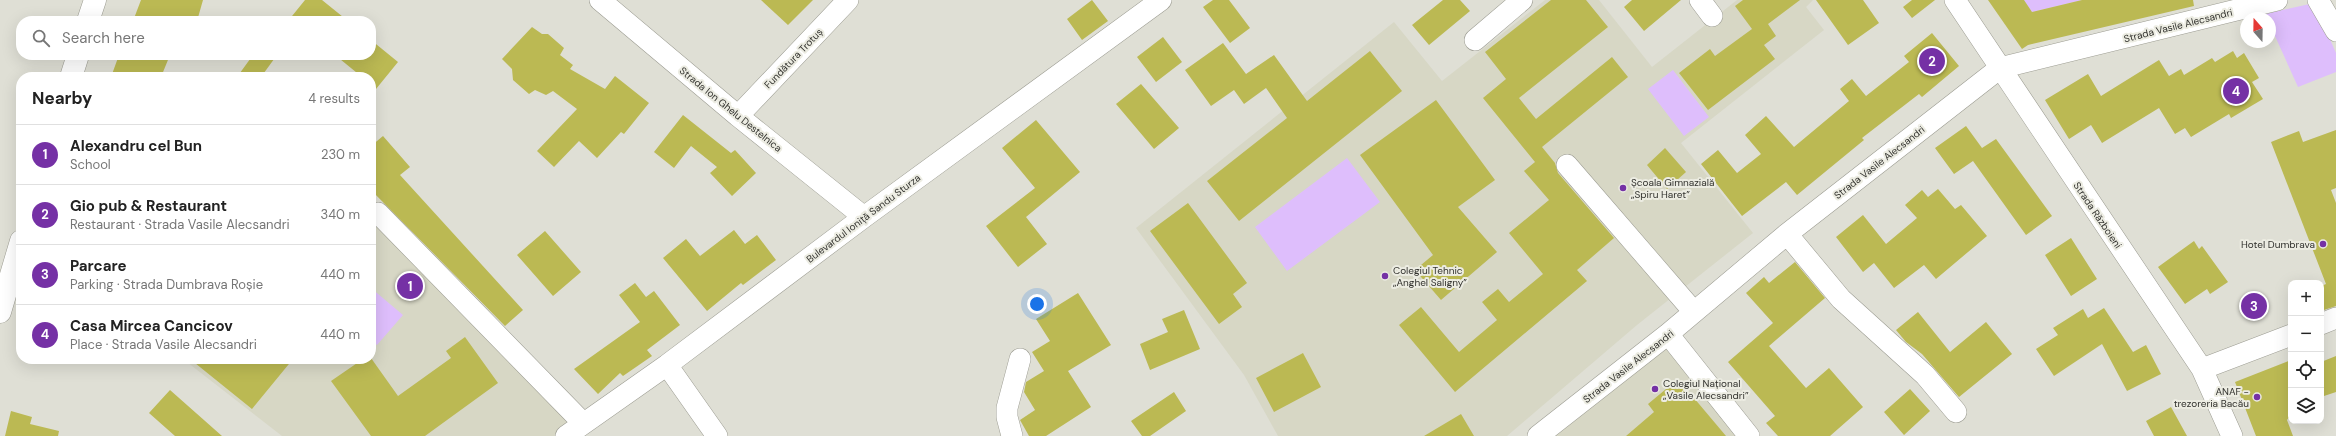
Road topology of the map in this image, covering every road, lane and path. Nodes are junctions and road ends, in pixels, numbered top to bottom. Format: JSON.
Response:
{"nodes":[{"id":1,"x":95,"y":0,"type":"edge"},
{"id":2,"x":600,"y":0,"type":"edge"},
{"id":3,"x":848,"y":0,"type":"edge"},
{"id":4,"x":1161,"y":0,"type":"edge"},
{"id":5,"x":1522,"y":0,"type":"edge"},
{"id":6,"x":1955,"y":0,"type":"edge"},
{"id":7,"x":2277,"y":0,"type":"edge"},
{"id":8,"x":2318,"y":0,"type":"edge"},
{"id":9,"x":2237,"y":5,"type":"edge"},
{"id":10,"x":90,"y":16,"type":"edge"},
{"id":11,"x":2336,"y":31,"type":"edge"},
{"id":12,"x":1475,"y":40,"type":"dead end"},
{"id":13,"x":76,"y":60,"type":"edge"},
{"id":14,"x":2000,"y":68,"type":"junction"},
{"id":15,"x":73,"y":72,"type":"edge"},
{"id":16,"x":738,"y":116,"type":"junction"},
{"id":17,"x":1567,"y":165,"type":"dead end"},
{"id":18,"x":378,"y":213,"type":"dead end"},
{"id":19,"x":864,"y":217,"type":"junction"},
{"id":20,"x":1787,"y":234,"type":"junction"},
{"id":21,"x":16,"y":254,"type":"edge"},
{"id":22,"x":3,"y":288,"type":"edge"},
{"id":23,"x":0,"y":312,"type":"edge"},
{"id":24,"x":1694,"y":312,"type":"junction"},
{"id":25,"x":2336,"y":318,"type":"edge"},
{"id":26,"x":2324,"y":323,"type":"edge"},
{"id":27,"x":1668,"y":334,"type":"junction"},
{"id":28,"x":2288,"y":336,"type":"edge"},
{"id":29,"x":1020,"y":359,"type":"dead end"},
{"id":30,"x":667,"y":365,"type":"junction"},
{"id":31,"x":2202,"y":369,"type":"junction"},
{"id":32,"x":1956,"y":412,"type":"dead end"},
{"id":33,"x":583,"y":423,"type":"junction"},
{"id":34,"x":566,"y":436,"type":"edge"},
{"id":35,"x":717,"y":436,"type":"edge"},
{"id":36,"x":1012,"y":436,"type":"edge"},
{"id":37,"x":1538,"y":436,"type":"edge"},
{"id":38,"x":1749,"y":436,"type":"edge"},
{"id":39,"x":2232,"y":436,"type":"edge"}],
"edges":[{"from":1,"to":10,"type":"main road"},
{"from":2,"to":16,"type":"street","name":"Strada Ion Ghelu Destelnica"},
{"from":3,"to":16,"type":"street","name":"Fundătura Trotuș"},
{"from":4,"to":19,"type":"street","name":"Bulevardul Ioniță Sandu Sturza"},
{"from":5,"to":12,"type":"street"},
{"from":6,"to":14,"type":"street","name":"Strada Războieni"},
{"from":7,"to":9,"type":"street","name":"Strada Vasile Alecsandri"},
{"from":8,"to":11,"type":"street"},
{"from":9,"to":14,"type":"street","name":"Strada Vasile Alecsandri"},
{"from":13,"to":15,"type":"main road"},
{"from":14,"to":20,"type":"street","name":"Strada Vasile Alecsandri"},
{"from":14,"to":31,"type":"street","name":"Strada Războieni"},
{"from":16,"to":19,"type":"street","name":"Strada Ion Ghelu Destelnica"},
{"from":17,"to":24,"type":"street"},
{"from":18,"to":33,"type":"street"},
{"from":19,"to":30,"type":"street","name":"Bulevardul Ioniță Sandu Sturza"},
{"from":20,"to":24,"type":"street","name":"Strada Vasile Alecsandri"},
{"from":20,"to":32,"type":"street"},
{"from":21,"to":22,"type":"main road"},
{"from":22,"to":23,"type":"main road"},
{"from":24,"to":27,"type":"street","name":"Strada Vasile Alecsandri"},
{"from":25,"to":26,"type":"street"},
{"from":27,"to":37,"type":"street","name":"Strada Vasile Alecsandri"},
{"from":27,"to":38,"type":"street"},
{"from":28,"to":31,"type":"street"},
{"from":29,"to":36,"type":"street"},
{"from":30,"to":33,"type":"street","name":"Bulevardul Ioniță Sandu Sturza"},
{"from":30,"to":35,"type":"street"},
{"from":31,"to":39,"type":"street","name":"Strada Războieni"},
{"from":33,"to":34,"type":"street","name":"Bulevardul Ioniță Sandu Sturza"}]}
